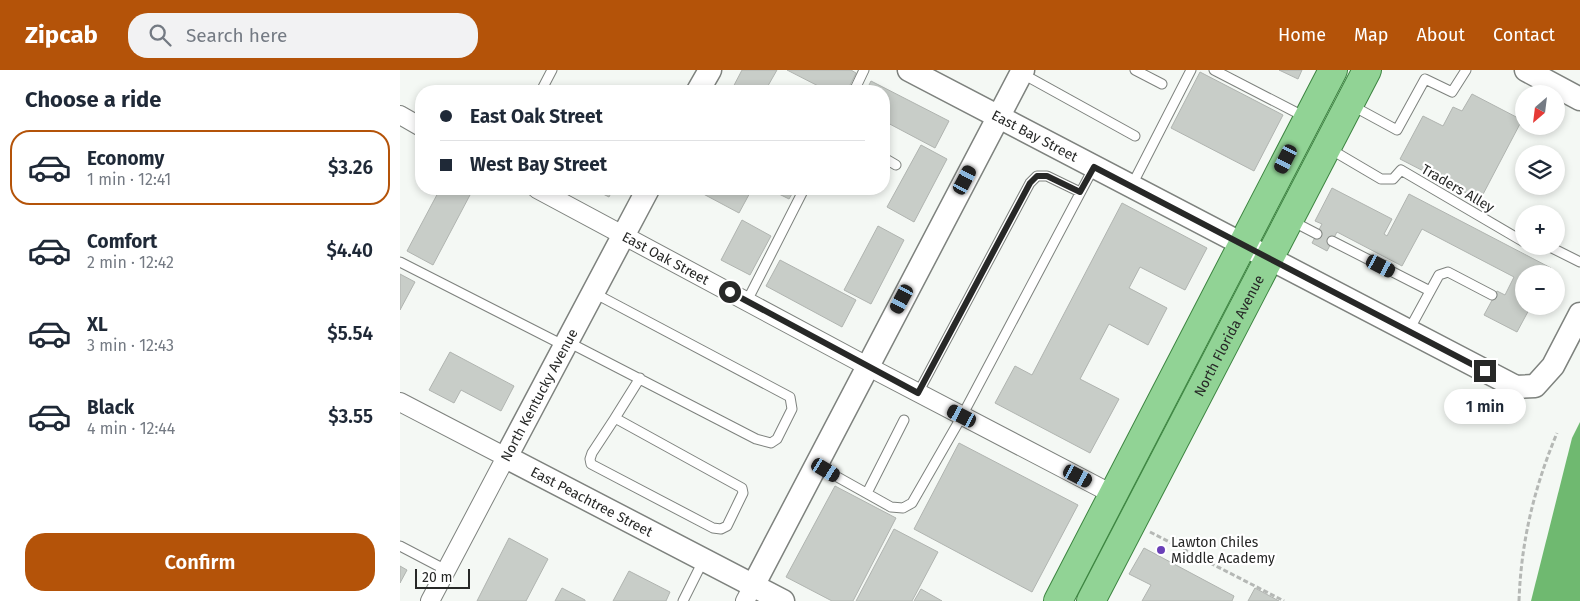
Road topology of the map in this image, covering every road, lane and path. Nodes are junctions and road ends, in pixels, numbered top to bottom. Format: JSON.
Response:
{"nodes":[{"id":1,"x":552,"y":70,"type":"edge"},
{"id":2,"x":710,"y":70,"type":"edge"},
{"id":3,"x":864,"y":70,"type":"edge"},
{"id":4,"x":909,"y":70,"type":"edge"},
{"id":5,"x":1134,"y":70,"type":"edge"},
{"id":6,"x":1191,"y":70,"type":"edge"},
{"id":7,"x":1214,"y":70,"type":"edge"},
{"id":8,"x":1332,"y":70,"type":"edge"},
{"id":9,"x":1367,"y":70,"type":"edge"},
{"id":10,"x":1466,"y":70,"type":"edge"},
{"id":11,"x":1526,"y":70,"type":"edge"},
{"id":12,"x":1022,"y":72,"type":"edge"},
{"id":13,"x":1162,"y":84,"type":"dead end"},
{"id":14,"x":543,"y":85,"type":"edge"},
{"id":15,"x":701,"y":85,"type":"edge"},
{"id":16,"x":857,"y":85,"type":"edge"},
{"id":17,"x":1580,"y":99,"type":"edge"},
{"id":18,"x":1349,"y":104,"type":"junction"},
{"id":19,"x":400,"y":115,"type":"edge"},
{"id":20,"x":999,"y":117,"type":"junction"},
{"id":21,"x":1308,"y":118,"type":"junction"},
{"id":22,"x":415,"y":124,"type":"edge"},
{"id":23,"x":1135,"y":136,"type":"dead end"},
{"id":24,"x":1327,"y":147,"type":"junction"},
{"id":25,"x":890,"y":162,"type":"edge"},
{"id":26,"x":896,"y":165,"type":"dead end"},
{"id":27,"x":1094,"y":167,"type":"junction"},
{"id":28,"x":1131,"y":186,"type":"junction"},
{"id":29,"x":1080,"y":192,"type":"junction"},
{"id":30,"x":549,"y":195,"type":"edge"},
{"id":31,"x":645,"y":195,"type":"edge"},
{"id":32,"x":801,"y":195,"type":"edge"},
{"id":33,"x":1289,"y":219,"type":"junction"},
{"id":34,"x":624,"y":234,"type":"junction"},
{"id":35,"x":1317,"y":234,"type":"dead end"},
{"id":36,"x":1515,"y":237,"type":"edge"},
{"id":37,"x":1332,"y":241,"type":"dead end"},
{"id":38,"x":1242,"y":244,"type":"junction"},
{"id":39,"x":1565,"y":254,"type":"edge"},
{"id":40,"x":1270,"y":257,"type":"junction"},
{"id":41,"x":400,"y":262,"type":"edge"},
{"id":42,"x":1580,"y":262,"type":"edge"},
{"id":43,"x":1430,"y":291,"type":"junction"},
{"id":44,"x":594,"y":293,"type":"junction"},
{"id":45,"x":1492,"y":295,"type":"dead end"},
{"id":46,"x":747,"y":301,"type":"junction"},
{"id":47,"x":1580,"y":314,"type":"edge"},
{"id":48,"x":1409,"y":330,"type":"junction"},
{"id":49,"x":566,"y":344,"type":"junction"},
{"id":50,"x":867,"y":366,"type":"junction"},
{"id":51,"x":640,"y":378,"type":"junction"},
{"id":52,"x":918,"y":393,"type":"junction"},
{"id":53,"x":400,"y":402,"type":"edge"},
{"id":54,"x":962,"y":416,"type":"junction"},
{"id":55,"x":615,"y":418,"type":"junction"},
{"id":56,"x":904,"y":420,"type":"dead end"},
{"id":57,"x":1557,"y":433,"type":"dead end"},
{"id":58,"x":506,"y":457,"type":"junction"},
{"id":59,"x":816,"y":464,"type":"junction"},
{"id":60,"x":867,"y":494,"type":"junction"},
{"id":61,"x":1114,"y":495,"type":"junction"},
{"id":62,"x":1148,"y":531,"type":"dead end"},
{"id":63,"x":400,"y":546,"type":"edge"},
{"id":64,"x":704,"y":560,"type":"junction"},
{"id":65,"x":446,"y":570,"type":"junction"},
{"id":66,"x":749,"y":593,"type":"edge"},
{"id":67,"x":430,"y":601,"type":"edge"},
{"id":68,"x":683,"y":601,"type":"edge"},
{"id":69,"x":783,"y":601,"type":"edge"},
{"id":70,"x":1058,"y":601,"type":"edge"},
{"id":71,"x":1086,"y":601,"type":"edge"},
{"id":72,"x":1092,"y":601,"type":"edge"},
{"id":73,"x":1284,"y":601,"type":"edge"},
{"id":74,"x":1519,"y":601,"type":"edge"}],
"edges":[{"from":1,"to":14,"type":"lane"},
{"from":2,"to":15,"type":"street"},
{"from":3,"to":16,"type":"lane"},
{"from":4,"to":20,"type":"street","name":"East Bay Street"},
{"from":5,"to":13,"type":"lane"},
{"from":6,"to":28,"type":"lane"},
{"from":7,"to":21,"type":"lane"},
{"from":8,"to":21,"type":"main road"},
{"from":9,"to":18,"type":"main road","name":"North Florida Avenue"},
{"from":10,"to":18,"type":"lane"},
{"from":11,"to":17,"type":"street"},
{"from":12,"to":20,"type":"street"},
{"from":12,"to":23,"type":"lane"},
{"from":18,"to":24,"type":"main road","name":"North Florida Avenue"},
{"from":19,"to":22,"type":"street"},
{"from":20,"to":27,"type":"street","name":"East Bay Street"},
{"from":20,"to":50,"type":"street"},
{"from":21,"to":38,"type":"main road"},
{"from":24,"to":33,"type":"main road","name":"North Florida Avenue"},
{"from":24,"to":36,"type":"lane","name":"Traders Alley"},
{"from":25,"to":26,"type":"lane"},
{"from":27,"to":28,"type":"street","name":"East Bay Street"},
{"from":27,"to":29,"type":"lane"},
{"from":28,"to":38,"type":"street","name":"East Bay Street"},
{"from":29,"to":52,"type":"lane"},
{"from":29,"to":54,"type":"lane"},
{"from":30,"to":34,"type":"street","name":"East Oak Street"},
{"from":31,"to":34,"type":"street","name":"North Kentucky Avenue"},
{"from":32,"to":46,"type":"lane"},
{"from":33,"to":35,"type":"lane"},
{"from":33,"to":40,"type":"main road","name":"North Florida Avenue"},
{"from":34,"to":44,"type":"street","name":"North Kentucky Avenue"},
{"from":34,"to":46,"type":"street","name":"East Oak Street"},
{"from":37,"to":43,"type":"lane"},
{"from":38,"to":40,"type":"street","name":"East Bay Street"},
{"from":38,"to":61,"type":"main road"},
{"from":39,"to":42,"type":"lane"},
{"from":40,"to":48,"type":"street","name":"East Bay Street"},
{"from":40,"to":72,"type":"main road","name":"North Florida Avenue"},
{"from":41,"to":49,"type":"lane"},
{"from":43,"to":45,"type":"lane"},
{"from":43,"to":48,"type":"lane"},
{"from":44,"to":49,"type":"street","name":"North Kentucky Avenue"},
{"from":44,"to":51,"type":"lane"},
{"from":46,"to":50,"type":"street","name":"East Oak Street"},
{"from":47,"to":48,"type":"street","name":"East Bay Street"},
{"from":49,"to":51,"type":"lane"},
{"from":49,"to":58,"type":"street","name":"North Kentucky Avenue"},
{"from":50,"to":52,"type":"street","name":"East Oak Street"},
{"from":50,"to":59,"type":"street"},
{"from":51,"to":55,"type":"lane"},
{"from":52,"to":54,"type":"street","name":"East Oak Street"},
{"from":53,"to":58,"type":"street","name":"East Peachtree Street"},
{"from":54,"to":60,"type":"lane"},
{"from":54,"to":61,"type":"street","name":"East Oak Street"},
{"from":55,"to":55,"type":"lane"},
{"from":56,"to":60,"type":"lane"},
{"from":57,"to":74,"type":"path"},
{"from":58,"to":64,"type":"street","name":"East Peachtree Street"},
{"from":58,"to":65,"type":"street","name":"North Kentucky Avenue"},
{"from":59,"to":60,"type":"lane"},
{"from":59,"to":66,"type":"street"},
{"from":61,"to":70,"type":"main road"},
{"from":61,"to":71,"type":"main road"},
{"from":62,"to":73,"type":"path"},
{"from":63,"to":65,"type":"lane"},
{"from":64,"to":66,"type":"street","name":"East Peachtree Street"},
{"from":64,"to":68,"type":"lane"},
{"from":65,"to":67,"type":"street","name":"North Kentucky Avenue"},
{"from":66,"to":69,"type":"street","name":"East Peachtree Street"}]}
